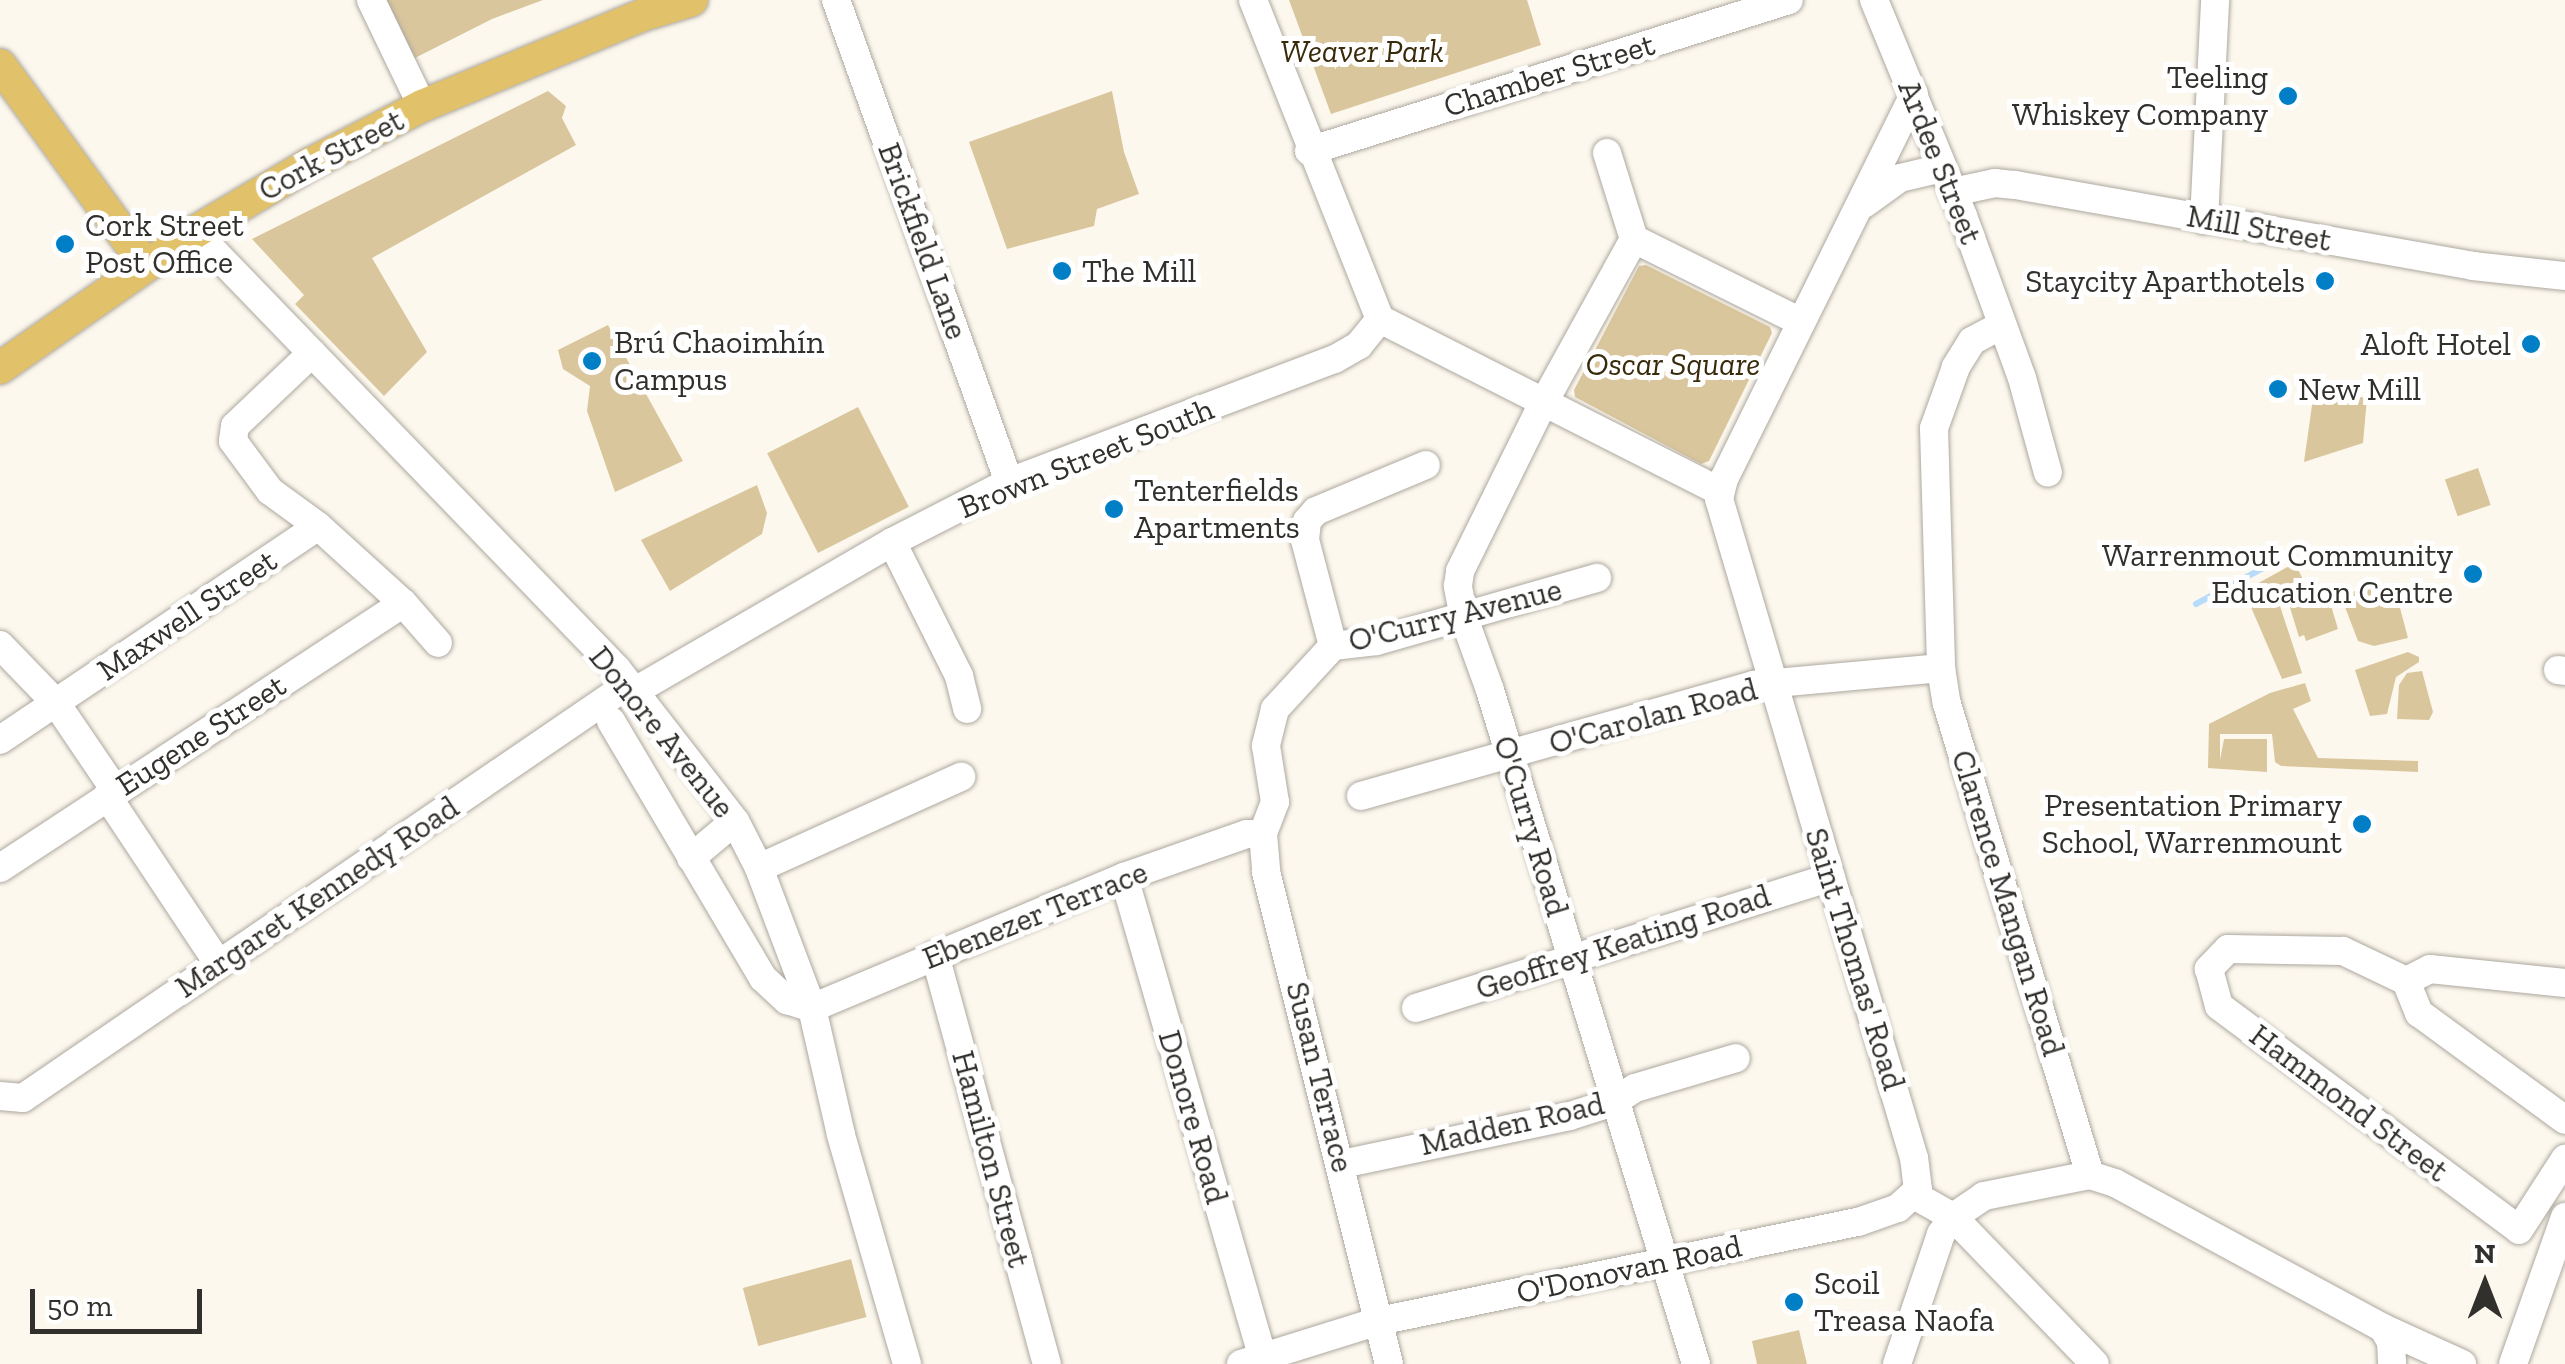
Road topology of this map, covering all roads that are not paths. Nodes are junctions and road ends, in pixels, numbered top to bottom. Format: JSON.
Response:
{"nodes":[{"id":1,"x":371,"y":0,"type":"edge"},
{"id":2,"x":692,"y":0,"type":"edge"},
{"id":3,"x":836,"y":0,"type":"edge"},
{"id":4,"x":1253,"y":0,"type":"edge"},
{"id":5,"x":1789,"y":0,"type":"edge"},
{"id":6,"x":1874,"y":0,"type":"edge"},
{"id":7,"x":2215,"y":0,"type":"edge"},
{"id":8,"x":0,"y":65,"type":"edge"},
{"id":9,"x":1914,"y":94,"type":"junction"},
{"id":10,"x":422,"y":106,"type":"junction"},
{"id":11,"x":1309,"y":151,"type":"junction"},
{"id":12,"x":1607,"y":153,"type":"dead end"},
{"id":13,"x":1948,"y":180,"type":"junction"},
{"id":14,"x":2204,"y":220,"type":"junction"},
{"id":15,"x":1850,"y":226,"type":"junction"},
{"id":16,"x":195,"y":232,"type":"junction"},
{"id":17,"x":1634,"y":240,"type":"junction"},
{"id":18,"x":146,"y":265,"type":"junction"},
{"id":19,"x":2565,"y":276,"type":"edge"},
{"id":20,"x":1380,"y":319,"type":"junction"},
{"id":21,"x":1802,"y":322,"type":"junction"},
{"id":22,"x":2002,"y":325,"type":"junction"},
{"id":23,"x":312,"y":353,"type":"junction"},
{"id":24,"x":0,"y":368,"type":"edge"},
{"id":25,"x":1544,"y":403,"type":"junction"},
{"id":26,"x":1426,"y":465,"type":"dead end"},
{"id":27,"x":2048,"y":473,"type":"dead end"},
{"id":28,"x":1009,"y":482,"type":"junction"},
{"id":29,"x":1720,"y":491,"type":"junction"},
{"id":30,"x":318,"y":526,"type":"junction"},
{"id":31,"x":892,"y":542,"type":"junction"},
{"id":32,"x":1597,"y":578,"type":"dead end"},
{"id":33,"x":402,"y":603,"type":"junction"},
{"id":34,"x":1464,"y":618,"type":"junction"},
{"id":35,"x":438,"y":643,"type":"dead end"},
{"id":36,"x":0,"y":645,"type":"edge"},
{"id":37,"x":1333,"y":646,"type":"junction"},
{"id":38,"x":1940,"y":668,"type":"junction"},
{"id":39,"x":1772,"y":684,"type":"junction"},
{"id":40,"x":632,"y":687,"type":"junction"},
{"id":41,"x":56,"y":703,"type":"junction"},
{"id":42,"x":967,"y":709,"type":"dead end"},
{"id":43,"x":611,"y":721,"type":"dead end"},
{"id":44,"x":0,"y":740,"type":"edge"},
{"id":45,"x":1508,"y":755,"type":"junction"},
{"id":46,"x":961,"y":777,"type":"dead end"},
{"id":47,"x":111,"y":793,"type":"junction"},
{"id":48,"x":1361,"y":796,"type":"dead end"},
{"id":49,"x":735,"y":821,"type":"junction"},
{"id":50,"x":1263,"y":834,"type":"junction"},
{"id":51,"x":692,"y":858,"type":"junction"},
{"id":52,"x":0,"y":868,"type":"edge"},
{"id":53,"x":759,"y":868,"type":"junction"},
{"id":54,"x":1830,"y":877,"type":"junction"},
{"id":55,"x":1124,"y":878,"type":"junction"},
{"id":56,"x":934,"y":955,"type":"junction"},
{"id":57,"x":1572,"y":958,"type":"junction"},
{"id":58,"x":218,"y":964,"type":"junction"},
{"id":59,"x":2406,"y":980,"type":"junction"},
{"id":60,"x":2565,"y":983,"type":"edge"},
{"id":61,"x":812,"y":1008,"type":"junction"},
{"id":62,"x":1416,"y":1008,"type":"dead end"},
{"id":63,"x":1736,"y":1058,"type":"dead end"},
{"id":64,"x":0,"y":1096,"type":"edge"},
{"id":65,"x":1614,"y":1102,"type":"junction"},
{"id":66,"x":2565,"y":1120,"type":"edge"},
{"id":67,"x":2565,"y":1158,"type":"edge"},
{"id":68,"x":1342,"y":1164,"type":"junction"},
{"id":69,"x":2090,"y":1175,"type":"junction"},
{"id":70,"x":1914,"y":1195,"type":"junction"},
{"id":71,"x":1953,"y":1217,"type":"junction"},
{"id":72,"x":2565,"y":1217,"type":"edge"},
{"id":73,"x":1664,"y":1261,"type":"junction"},
{"id":74,"x":1379,"y":1321,"type":"junction"},
{"id":75,"x":2382,"y":1328,"type":"junction"},
{"id":76,"x":1252,"y":1360,"type":"edge"},
{"id":77,"x":907,"y":1364,"type":"edge"},
{"id":78,"x":1047,"y":1364,"type":"edge"},
{"id":79,"x":1390,"y":1364,"type":"edge"},
{"id":80,"x":1696,"y":1364,"type":"edge"},
{"id":81,"x":1897,"y":1364,"type":"edge"},
{"id":82,"x":2095,"y":1364,"type":"edge"},
{"id":83,"x":2392,"y":1364,"type":"edge"},
{"id":84,"x":2462,"y":1364,"type":"edge"},
{"id":85,"x":2513,"y":1364,"type":"edge"}],
"edges":[{"from":1,"to":10,"type":"street"},
{"from":2,"to":10,"type":"main road","name":"Cork Street"},
{"from":3,"to":28,"type":"street","name":"Brickfield Lane"},
{"from":4,"to":11,"type":"street"},
{"from":5,"to":11,"type":"street","name":"Chamber Street"},
{"from":6,"to":9,"type":"street","name":"Ardee Street"},
{"from":7,"to":14,"type":"street"},
{"from":8,"to":18,"type":"main road"},
{"from":9,"to":13,"type":"street","name":"Ardee Street"},
{"from":9,"to":15,"type":"street"},
{"from":10,"to":16,"type":"main road","name":"Cork Street"},
{"from":11,"to":20,"type":"street"},
{"from":12,"to":17,"type":"street"},
{"from":13,"to":14,"type":"street","name":"Mill Street"},
{"from":13,"to":15,"type":"street"},
{"from":13,"to":22,"type":"street","name":"Ardee Street"},
{"from":14,"to":19,"type":"street","name":"Mill Street"},
{"from":15,"to":21,"type":"street"},
{"from":16,"to":18,"type":"main road","name":"Cork Street"},
{"from":16,"to":23,"type":"street","name":"Donore Avenue"},
{"from":17,"to":21,"type":"street"},
{"from":17,"to":25,"type":"street"},
{"from":18,"to":24,"type":"main road","name":"Cork Street"},
{"from":20,"to":25,"type":"street"},
{"from":20,"to":28,"type":"street","name":"Brown Street South"},
{"from":21,"to":29,"type":"street"},
{"from":22,"to":27,"type":"street","name":"Ardee Street"},
{"from":22,"to":38,"type":"street","name":"Clarence Mangan Road"},
{"from":23,"to":30,"type":"street"},
{"from":23,"to":40,"type":"street","name":"Donore Avenue"},
{"from":25,"to":29,"type":"street"},
{"from":25,"to":34,"type":"street","name":"O'Curry Road"},
{"from":26,"to":37,"type":"street","name":"O'Curry Avenue"},
{"from":28,"to":31,"type":"street","name":"Brown Street South"},
{"from":29,"to":39,"type":"street","name":"Saint Thomas' Road"},
{"from":30,"to":33,"type":"street"},
{"from":30,"to":41,"type":"street","name":"Maxwell Street"},
{"from":31,"to":40,"type":"street","name":"Brown Street South"},
{"from":31,"to":42,"type":"street"},
{"from":32,"to":34,"type":"street","name":"O'Curry Avenue"},
{"from":33,"to":35,"type":"street"},
{"from":33,"to":47,"type":"street","name":"Eugene Street"},
{"from":34,"to":37,"type":"street","name":"O'Curry Avenue"},
{"from":34,"to":45,"type":"street","name":"O'Curry Road"},
{"from":36,"to":41,"type":"street"},
{"from":37,"to":50,"type":"street","name":"Susan Terrace"},
{"from":38,"to":39,"type":"street"},
{"from":38,"to":69,"type":"street","name":"Clarence Mangan Road"},
{"from":39,"to":45,"type":"street","name":"O'Carolan Road"},
{"from":39,"to":54,"type":"street","name":"Saint Thomas' Road"},
{"from":40,"to":49,"type":"street","name":"Donore Avenue"},
{"from":40,"to":58,"type":"street","name":"Margaret Kennedy Road"},
{"from":41,"to":44,"type":"street","name":"Maxwell Street"},
{"from":41,"to":47,"type":"street"},
{"from":43,"to":51,"type":"street"},
{"from":45,"to":48,"type":"street","name":"O'Carolan Road"},
{"from":45,"to":57,"type":"street","name":"O'Curry Road"},
{"from":46,"to":53,"type":"street"},
{"from":47,"to":52,"type":"street","name":"Eugene Street"},
{"from":47,"to":58,"type":"street"},
{"from":49,"to":51,"type":"street"},
{"from":49,"to":53,"type":"street","name":"Donore Avenue"},
{"from":50,"to":55,"type":"street","name":"Ebenezer Terrace"},
{"from":50,"to":68,"type":"street","name":"Susan Terrace"},
{"from":51,"to":61,"type":"street"},
{"from":53,"to":61,"type":"street","name":"Donore Avenue"},
{"from":54,"to":57,"type":"street","name":"Geoffrey Keating Road"},
{"from":54,"to":70,"type":"street","name":"Saint Thomas' Road"},
{"from":55,"to":56,"type":"street","name":"Ebenezer Terrace"},
{"from":55,"to":76,"type":"street","name":"Donore Road"},
{"from":56,"to":61,"type":"street","name":"Ebenezer Terrace"},
{"from":56,"to":78,"type":"street","name":"Hamilton Street"},
{"from":57,"to":62,"type":"street","name":"Geoffrey Keating Road"},
{"from":57,"to":65,"type":"street","name":"O'Curry Road"},
{"from":58,"to":64,"type":"street","name":"Margaret Kennedy Road"},
{"from":59,"to":60,"type":"street"},
{"from":59,"to":66,"type":"street"},
{"from":59,"to":67,"type":"street","name":"Hammond Street"},
{"from":61,"to":77,"type":"street","name":"Donore Avenue"},
{"from":63,"to":65,"type":"street","name":"Madden Road"},
{"from":65,"to":68,"type":"street","name":"Madden Road"},
{"from":65,"to":73,"type":"street","name":"O'Curry Road"},
{"from":68,"to":74,"type":"street","name":"Susan Terrace"},
{"from":69,"to":71,"type":"street"},
{"from":69,"to":75,"type":"street"},
{"from":70,"to":71,"type":"street"},
{"from":70,"to":73,"type":"street","name":"O'Donovan Road"},
{"from":71,"to":81,"type":"street"},
{"from":71,"to":82,"type":"street"},
{"from":72,"to":85,"type":"street"},
{"from":73,"to":74,"type":"street","name":"O'Donovan Road"},
{"from":73,"to":80,"type":"street","name":"O'Curry Road"},
{"from":74,"to":76,"type":"street","name":"O'Donovan Road"},
{"from":74,"to":79,"type":"street","name":"Susan Terrace"},
{"from":75,"to":83,"type":"street"},
{"from":75,"to":84,"type":"street"}]}
